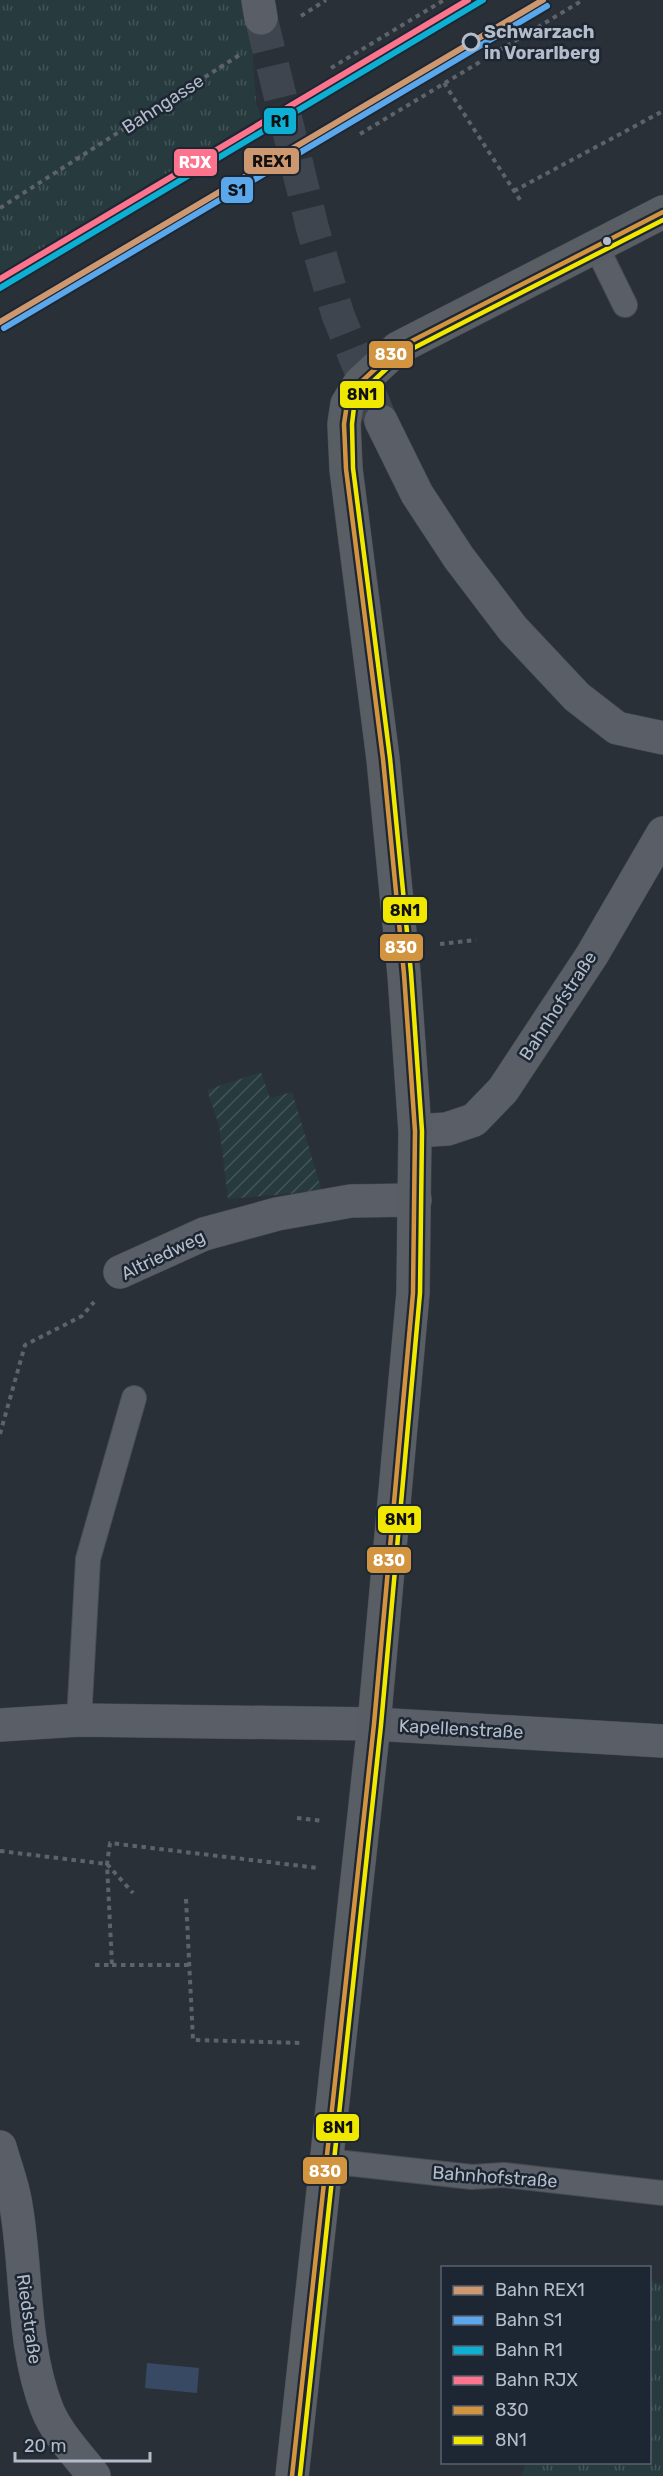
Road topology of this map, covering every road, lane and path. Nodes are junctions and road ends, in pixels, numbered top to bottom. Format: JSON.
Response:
{"nodes":[{"id":1,"x":326,"y":0,"type":"edge"},
{"id":2,"x":444,"y":0,"type":"edge"},
{"id":3,"x":583,"y":0,"type":"edge"},
{"id":4,"x":296,"y":19,"type":"dead end"},
{"id":5,"x":247,"y":50,"type":"dead end"},
{"id":6,"x":331,"y":68,"type":"dead end"},
{"id":7,"x":444,"y":83,"type":"junction"},
{"id":8,"x":663,"y":111,"type":"edge"},
{"id":9,"x":360,"y":134,"type":"dead end"},
{"id":10,"x":514,"y":191,"type":"junction"},
{"id":11,"x":522,"y":203,"type":"dead end"},
{"id":12,"x":0,"y":207,"type":"edge"},
{"id":13,"x":663,"y":212,"type":"edge"},
{"id":14,"x":597,"y":248,"type":"junction"},
{"id":15,"x":625,"y":305,"type":"dead end"},
{"id":16,"x":381,"y":421,"type":"tunnel mouth"},
{"id":17,"x":663,"y":738,"type":"edge"},
{"id":18,"x":663,"y":833,"type":"edge"},
{"id":19,"x":476,"y":940,"type":"dead end"},
{"id":20,"x":437,"y":944,"type":"dead end"},
{"id":21,"x":415,"y":1131,"type":"junction"},
{"id":22,"x":415,"y":1200,"type":"junction"},
{"id":23,"x":120,"y":1272,"type":"joint"},
{"id":24,"x":134,"y":1398,"type":"dead end"},
{"id":25,"x":0,"y":1434,"type":"edge"},
{"id":26,"x":79,"y":1720,"type":"junction"},
{"id":27,"x":374,"y":1724,"type":"junction"},
{"id":28,"x":0,"y":1725,"type":"edge"},
{"id":29,"x":663,"y":1741,"type":"edge"},
{"id":30,"x":0,"y":1851,"type":"edge"},
{"id":31,"x":107,"y":1864,"type":"junction"},
{"id":32,"x":330,"y":1869,"type":"dead end"},
{"id":33,"x":133,"y":1893,"type":"dead end"},
{"id":34,"x":186,"y":1899,"type":"dead end"},
{"id":35,"x":95,"y":1965,"type":"dead end"},
{"id":36,"x":112,"y":1965,"type":"junction"},
{"id":37,"x":189,"y":1965,"type":"junction"},
{"id":38,"x":310,"y":2043,"type":"dead end"},
{"id":39,"x":0,"y":2147,"type":"edge"},
{"id":40,"x":327,"y":2161,"type":"junction"},
{"id":41,"x":663,"y":2193,"type":"edge"},
{"id":42,"x":94,"y":2476,"type":"edge"},
{"id":43,"x":292,"y":2476,"type":"edge"}],
"edges":[{"from":1,"to":4,"type":"path"},
{"from":2,"to":6,"type":"path"},
{"from":3,"to":7,"type":"path"},
{"from":5,"to":12,"type":"path","name":"Bahngasse"},
{"from":7,"to":9,"type":"path"},
{"from":7,"to":10,"type":"path"},
{"from":8,"to":10,"type":"path"},
{"from":10,"to":11,"type":"path"},
{"from":13,"to":14,"type":"street"},
{"from":14,"to":15,"type":"lane"},
{"from":14,"to":21,"type":"street"},
{"from":16,"to":17,"type":"street"},
{"from":18,"to":21,"type":"street","name":"Bahnhofstraße"},
{"from":19,"to":20,"type":"path"},
{"from":21,"to":22,"type":"street"},
{"from":22,"to":23,"type":"street","name":"Altriedweg"},
{"from":22,"to":27,"type":"street"},
{"from":23,"to":25,"type":"path","name":"Altriedweg"},
{"from":24,"to":26,"type":"lane"},
{"from":26,"to":27,"type":"street","name":"Kapellenstraße"},
{"from":26,"to":28,"type":"street","name":"Kapellenstraße"},
{"from":27,"to":29,"type":"street","name":"Kapellenstraße"},
{"from":27,"to":40,"type":"street"},
{"from":30,"to":31,"type":"path"},
{"from":31,"to":32,"type":"path"},
{"from":31,"to":33,"type":"path"},
{"from":31,"to":36,"type":"path"},
{"from":34,"to":37,"type":"path"},
{"from":35,"to":36,"type":"path"},
{"from":36,"to":37,"type":"path"},
{"from":37,"to":38,"type":"path"},
{"from":39,"to":42,"type":"street","name":"Riedstraße"},
{"from":40,"to":41,"type":"lane","name":"Bahnhofstraße"},
{"from":40,"to":43,"type":"street"}]}
